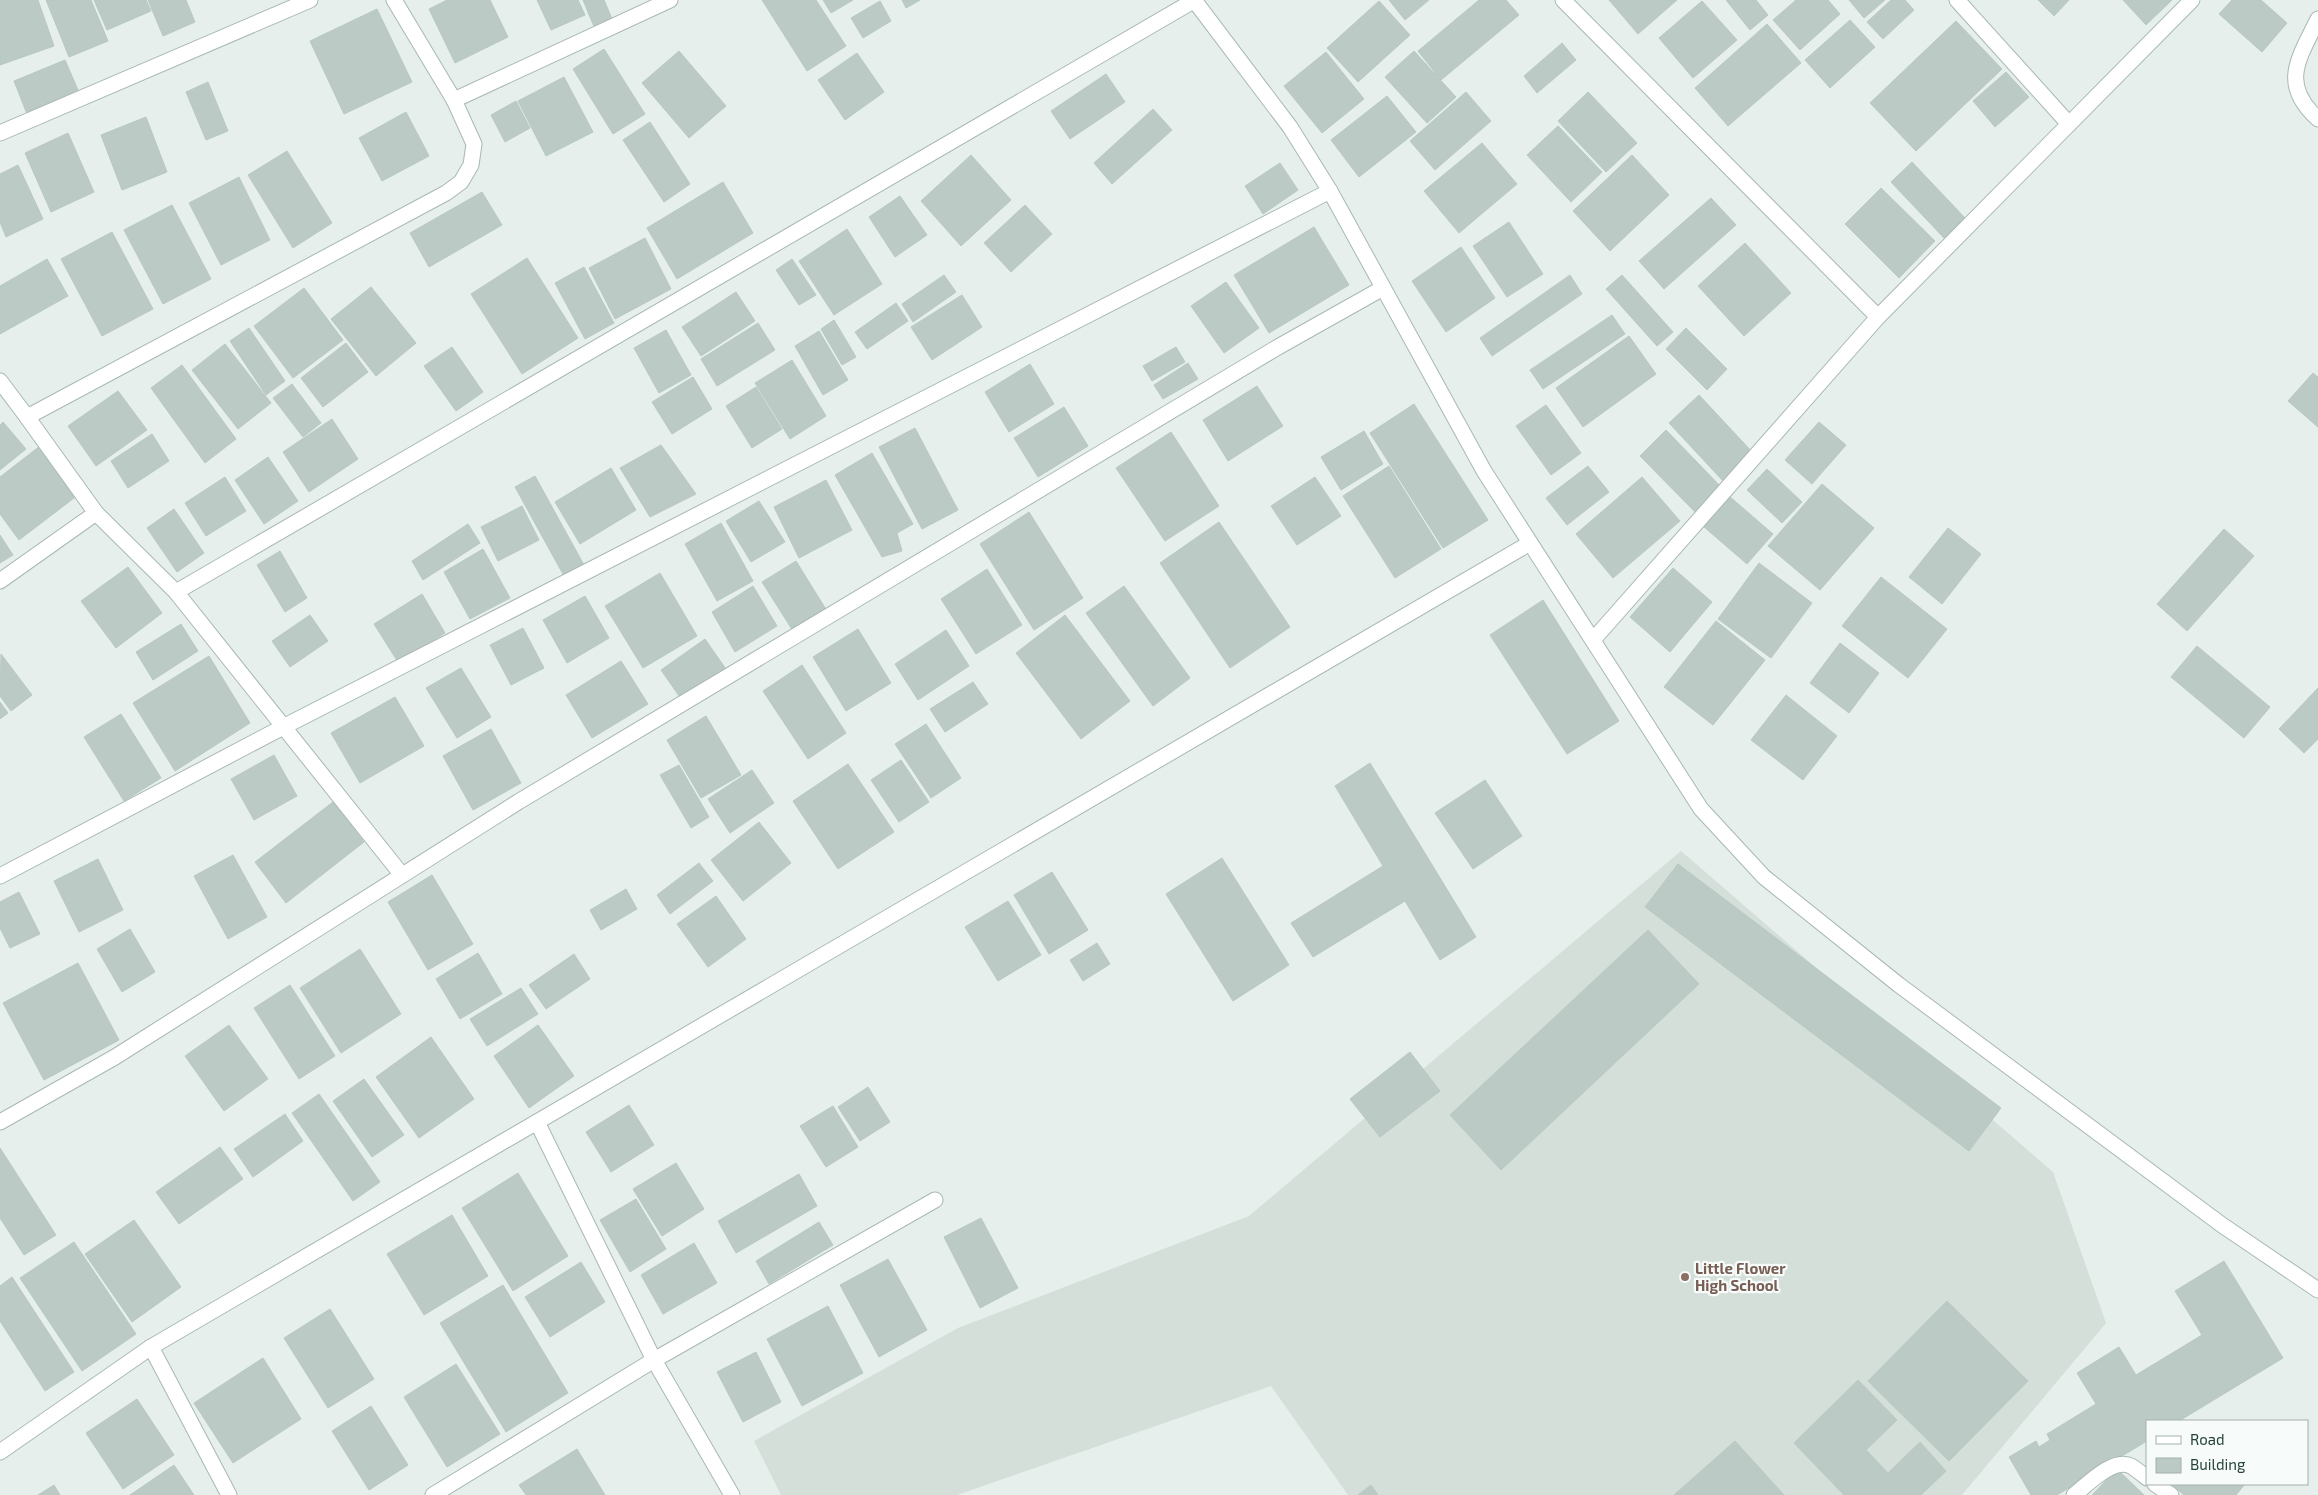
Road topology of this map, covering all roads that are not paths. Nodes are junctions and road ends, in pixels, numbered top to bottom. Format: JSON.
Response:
{"nodes":[{"id":1,"x":310,"y":0,"type":"edge"},
{"id":2,"x":394,"y":0,"type":"edge"},
{"id":3,"x":670,"y":0,"type":"edge"},
{"id":4,"x":1195,"y":0,"type":"edge"},
{"id":5,"x":1563,"y":0,"type":"edge"},
{"id":6,"x":1957,"y":0,"type":"edge"},
{"id":7,"x":2192,"y":0,"type":"edge"},
{"id":8,"x":2318,"y":19,"type":"edge"},
{"id":9,"x":454,"y":100,"type":"junction"},
{"id":10,"x":2318,"y":119,"type":"edge"},
{"id":11,"x":2070,"y":124,"type":"junction"},
{"id":12,"x":0,"y":133,"type":"edge"},
{"id":13,"x":1330,"y":191,"type":"junction"},
{"id":14,"x":1383,"y":288,"type":"junction"},
{"id":15,"x":1878,"y":317,"type":"junction"},
{"id":16,"x":0,"y":381,"type":"edge"},
{"id":17,"x":27,"y":417,"type":"junction"},
{"id":18,"x":96,"y":513,"type":"junction"},
{"id":19,"x":1530,"y":543,"type":"junction"},
{"id":20,"x":0,"y":581,"type":"edge"},
{"id":21,"x":176,"y":592,"type":"junction"},
{"id":22,"x":1593,"y":640,"type":"junction"},
{"id":23,"x":284,"y":726,"type":"junction"},
{"id":24,"x":402,"y":875,"type":"junction"},
{"id":25,"x":0,"y":876,"type":"edge"},
{"id":26,"x":0,"y":1122,"type":"edge"},
{"id":27,"x":537,"y":1122,"type":"junction"},
{"id":28,"x":935,"y":1200,"type":"dead end"},
{"id":29,"x":2318,"y":1290,"type":"edge"},
{"id":30,"x":151,"y":1347,"type":"junction"},
{"id":31,"x":654,"y":1360,"type":"junction"},
{"id":32,"x":0,"y":1452,"type":"edge"},
{"id":33,"x":2146,"y":1477,"type":"edge"},
{"id":34,"x":2156,"y":1485,"type":"edge"},
{"id":35,"x":228,"y":1495,"type":"edge"},
{"id":36,"x":433,"y":1495,"type":"edge"},
{"id":37,"x":732,"y":1495,"type":"edge"},
{"id":38,"x":2074,"y":1495,"type":"edge"},
{"id":39,"x":2171,"y":1495,"type":"edge"}],
"edges":[{"from":1,"to":12,"type":"street"},
{"from":2,"to":9,"type":"street"},
{"from":3,"to":9,"type":"street"},
{"from":4,"to":13,"type":"street"},
{"from":4,"to":21,"type":"street"},
{"from":5,"to":15,"type":"street"},
{"from":6,"to":11,"type":"street"},
{"from":7,"to":11,"type":"street"},
{"from":8,"to":10,"type":"street"},
{"from":9,"to":17,"type":"street"},
{"from":11,"to":15,"type":"street"},
{"from":13,"to":14,"type":"street"},
{"from":13,"to":23,"type":"street"},
{"from":14,"to":19,"type":"street"},
{"from":14,"to":24,"type":"street"},
{"from":15,"to":22,"type":"street"},
{"from":16,"to":17,"type":"street"},
{"from":17,"to":18,"type":"street"},
{"from":18,"to":20,"type":"street"},
{"from":18,"to":21,"type":"street"},
{"from":19,"to":22,"type":"street"},
{"from":19,"to":27,"type":"street"},
{"from":21,"to":23,"type":"street"},
{"from":22,"to":29,"type":"street"},
{"from":23,"to":24,"type":"street"},
{"from":23,"to":25,"type":"street"},
{"from":24,"to":26,"type":"street"},
{"from":27,"to":30,"type":"street"},
{"from":27,"to":31,"type":"street"},
{"from":28,"to":31,"type":"street"},
{"from":30,"to":32,"type":"street"},
{"from":30,"to":35,"type":"street"},
{"from":31,"to":36,"type":"street"},
{"from":31,"to":37,"type":"street"},
{"from":33,"to":38,"type":"street"},
{"from":34,"to":39,"type":"street"}]}
